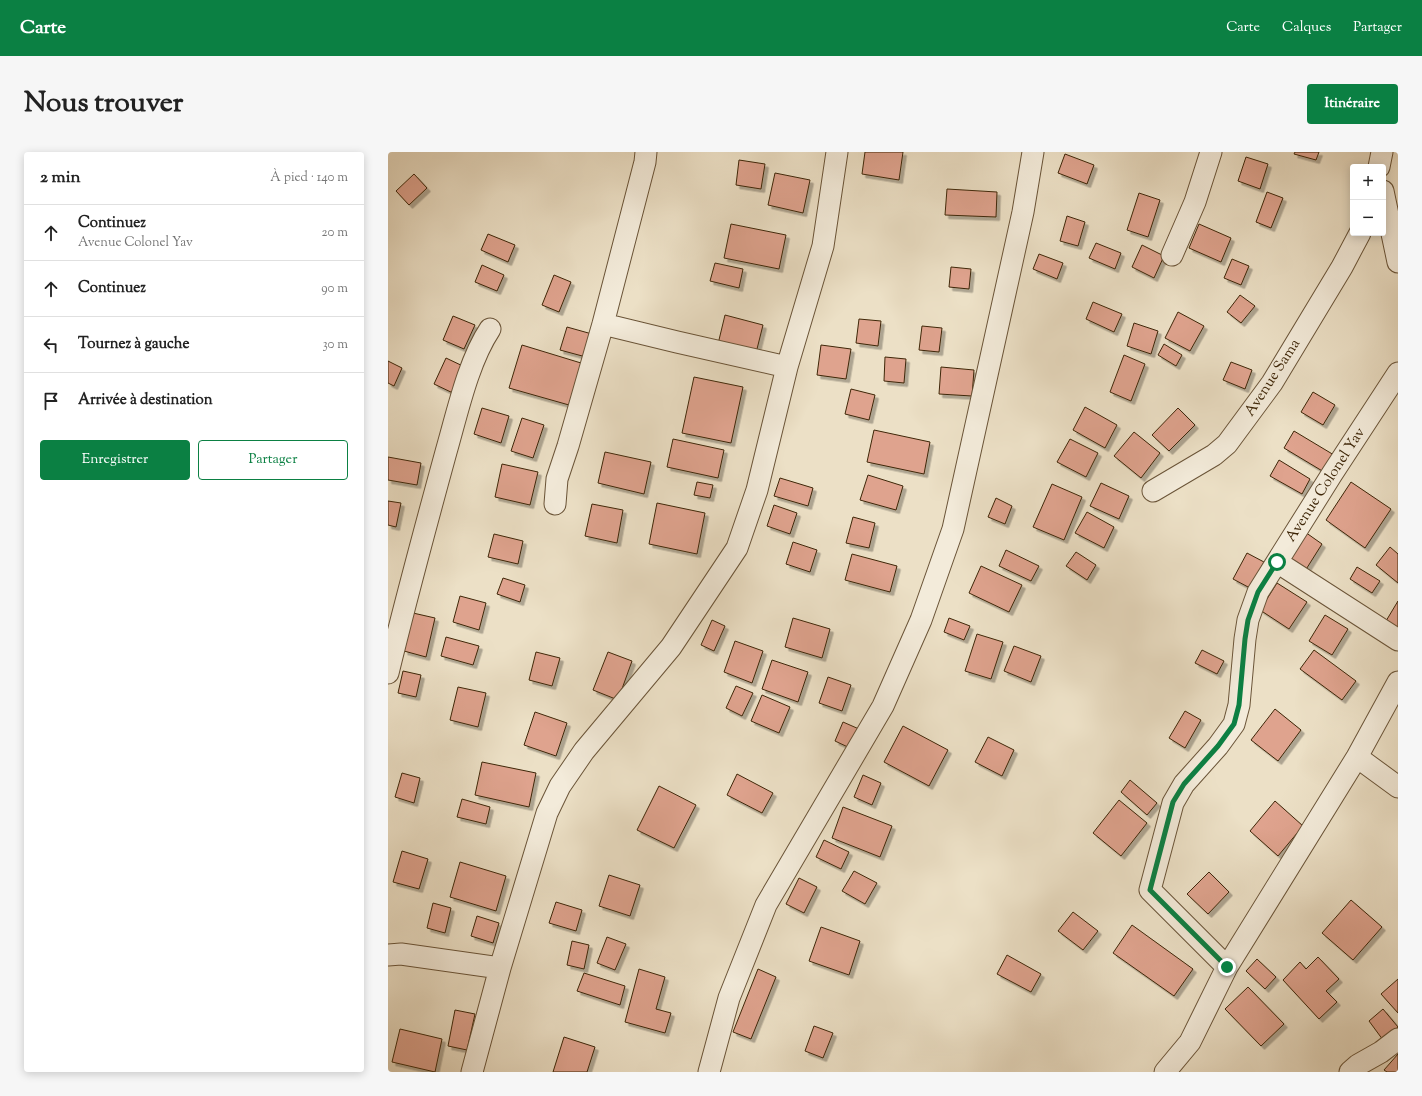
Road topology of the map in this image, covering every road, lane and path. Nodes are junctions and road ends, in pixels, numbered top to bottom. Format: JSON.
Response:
{"nodes":[{"id":1,"x":646,"y":152,"type":"edge"},
{"id":2,"x":837,"y":152,"type":"edge"},
{"id":3,"x":1033,"y":152,"type":"edge"},
{"id":4,"x":1211,"y":152,"type":"edge"},
{"id":5,"x":1382,"y":152,"type":"edge"},
{"id":6,"x":1380,"y":164,"type":"edge"},
{"id":7,"x":1385,"y":200,"type":"edge"},
{"id":8,"x":1358,"y":236,"type":"edge"},
{"id":9,"x":1172,"y":255,"type":"dead end"},
{"id":10,"x":1398,"y":262,"type":"edge"},
{"id":11,"x":603,"y":324,"type":"junction"},
{"id":12,"x":490,"y":329,"type":"dead end"},
{"id":13,"x":787,"y":367,"type":"junction"},
{"id":14,"x":1398,"y":373,"type":"edge"},
{"id":15,"x":1152,"y":491,"type":"dead end"},
{"id":16,"x":555,"y":504,"type":"dead end"},
{"id":17,"x":1277,"y":562,"type":"junction"},
{"id":18,"x":1398,"y":640,"type":"edge"},
{"id":19,"x":388,"y":673,"type":"edge"},
{"id":20,"x":1398,"y":682,"type":"edge"},
{"id":21,"x":1357,"y":757,"type":"junction"},
{"id":22,"x":1398,"y":787,"type":"edge"},
{"id":23,"x":388,"y":955,"type":"edge"},
{"id":24,"x":1227,"y":967,"type":"junction"},
{"id":25,"x":500,"y":968,"type":"junction"},
{"id":26,"x":1398,"y":1039,"type":"edge"},
{"id":27,"x":472,"y":1072,"type":"edge"},
{"id":28,"x":709,"y":1072,"type":"edge"},
{"id":29,"x":1165,"y":1072,"type":"edge"},
{"id":30,"x":1350,"y":1072,"type":"edge"}],
"edges":[{"from":1,"to":11,"type":"street"},
{"from":2,"to":13,"type":"street"},
{"from":3,"to":28,"type":"street"},
{"from":4,"to":9,"type":"street"},
{"from":5,"to":6,"type":"street"},
{"from":7,"to":10,"type":"street"},
{"from":8,"to":15,"type":"street","name":"Avenue Sama"},
{"from":11,"to":13,"type":"street"},
{"from":11,"to":16,"type":"street"},
{"from":12,"to":19,"type":"street"},
{"from":13,"to":25,"type":"street"},
{"from":14,"to":17,"type":"street","name":"Avenue Colonel Yav"},
{"from":17,"to":18,"type":"street"},
{"from":17,"to":24,"type":"street","name":"Avenue Colonel Yav"},
{"from":20,"to":21,"type":"street"},
{"from":21,"to":22,"type":"street"},
{"from":21,"to":24,"type":"street"},
{"from":23,"to":25,"type":"street"},
{"from":24,"to":29,"type":"street"},
{"from":25,"to":27,"type":"street"},
{"from":26,"to":30,"type":"street"}]}
